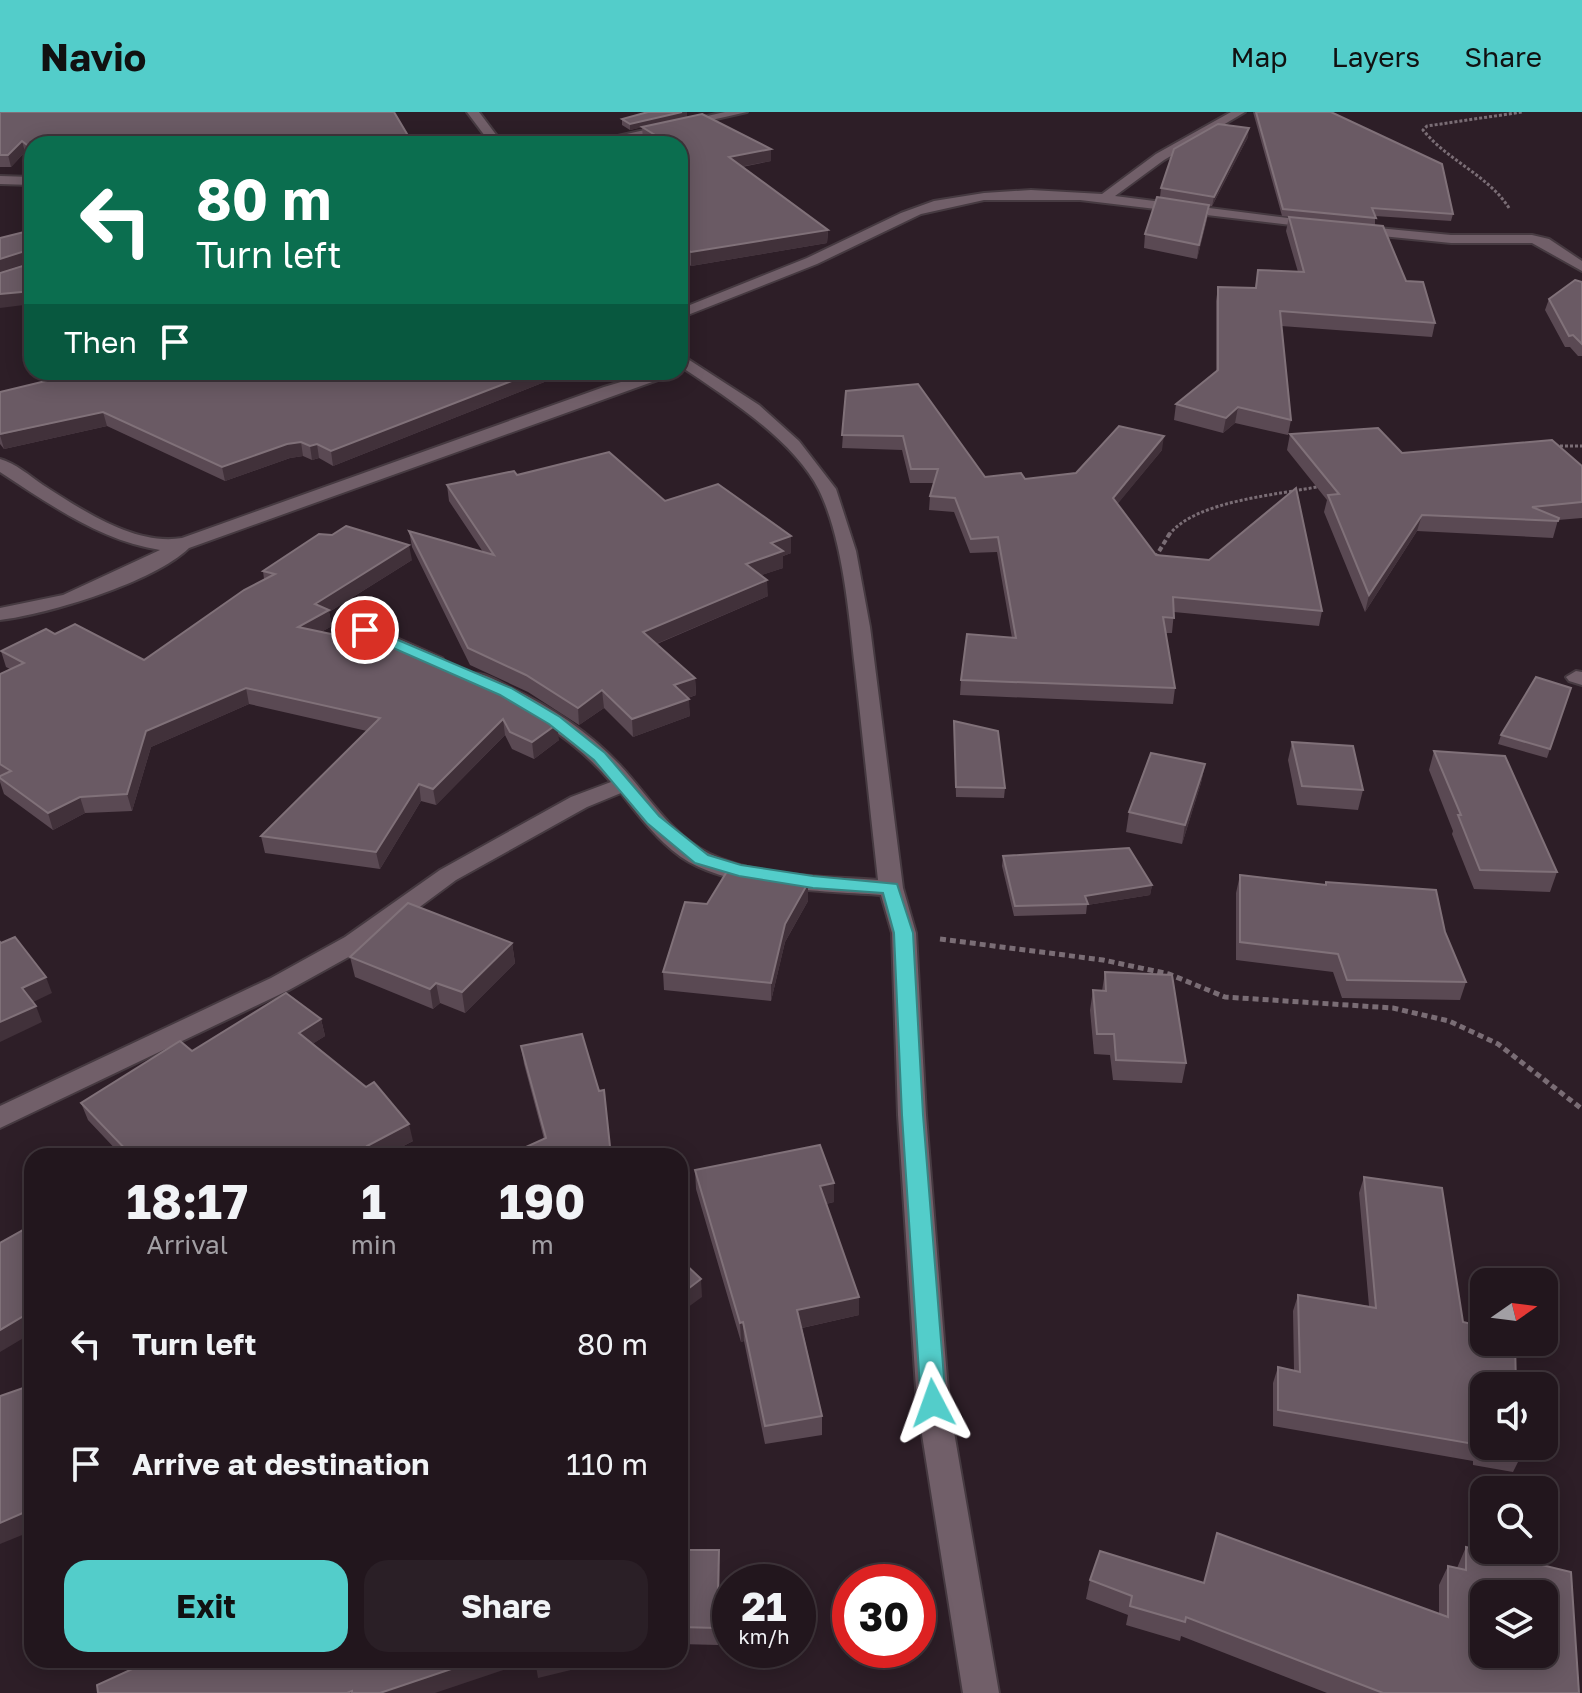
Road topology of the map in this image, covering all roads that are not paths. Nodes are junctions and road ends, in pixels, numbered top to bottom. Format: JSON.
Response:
{"nodes":[{"id":1,"x":473,"y":112,"type":"edge"},
{"id":2,"x":741,"y":112,"type":"edge"},
{"id":3,"x":1239,"y":112,"type":"edge"},
{"id":4,"x":491,"y":136,"type":"edge"},
{"id":5,"x":626,"y":136,"type":"edge"},
{"id":6,"x":0,"y":180,"type":"edge"},
{"id":7,"x":24,"y":181,"type":"edge"},
{"id":8,"x":1107,"y":196,"type":"junction"},
{"id":9,"x":1582,"y":267,"type":"edge"},
{"id":10,"x":688,"y":311,"type":"edge"},
{"id":11,"x":688,"y":371,"type":"edge"},
{"id":12,"x":641,"y":380,"type":"edge"},
{"id":13,"x":0,"y":464,"type":"edge"},
{"id":14,"x":186,"y":543,"type":"junction"},
{"id":15,"x":0,"y":614,"type":"edge"},
{"id":16,"x":365,"y":630,"type":"dead end"},
{"id":17,"x":625,"y":784,"type":"junction"},
{"id":18,"x":891,"y":888,"type":"junction"},
{"id":19,"x":0,"y":1118,"type":"edge"},
{"id":20,"x":981,"y":1693,"type":"edge"}],
"edges":[{"from":1,"to":4,"type":"street"},
{"from":2,"to":5,"type":"street"},
{"from":3,"to":8,"type":"street"},
{"from":6,"to":7,"type":"street"},
{"from":8,"to":9,"type":"street"},
{"from":8,"to":10,"type":"street"},
{"from":11,"to":18,"type":"street"},
{"from":12,"to":14,"type":"street"},
{"from":13,"to":14,"type":"street"},
{"from":14,"to":15,"type":"street"},
{"from":16,"to":17,"type":"street"},
{"from":17,"to":18,"type":"street"},
{"from":17,"to":19,"type":"street"},
{"from":18,"to":20,"type":"street"}]}
